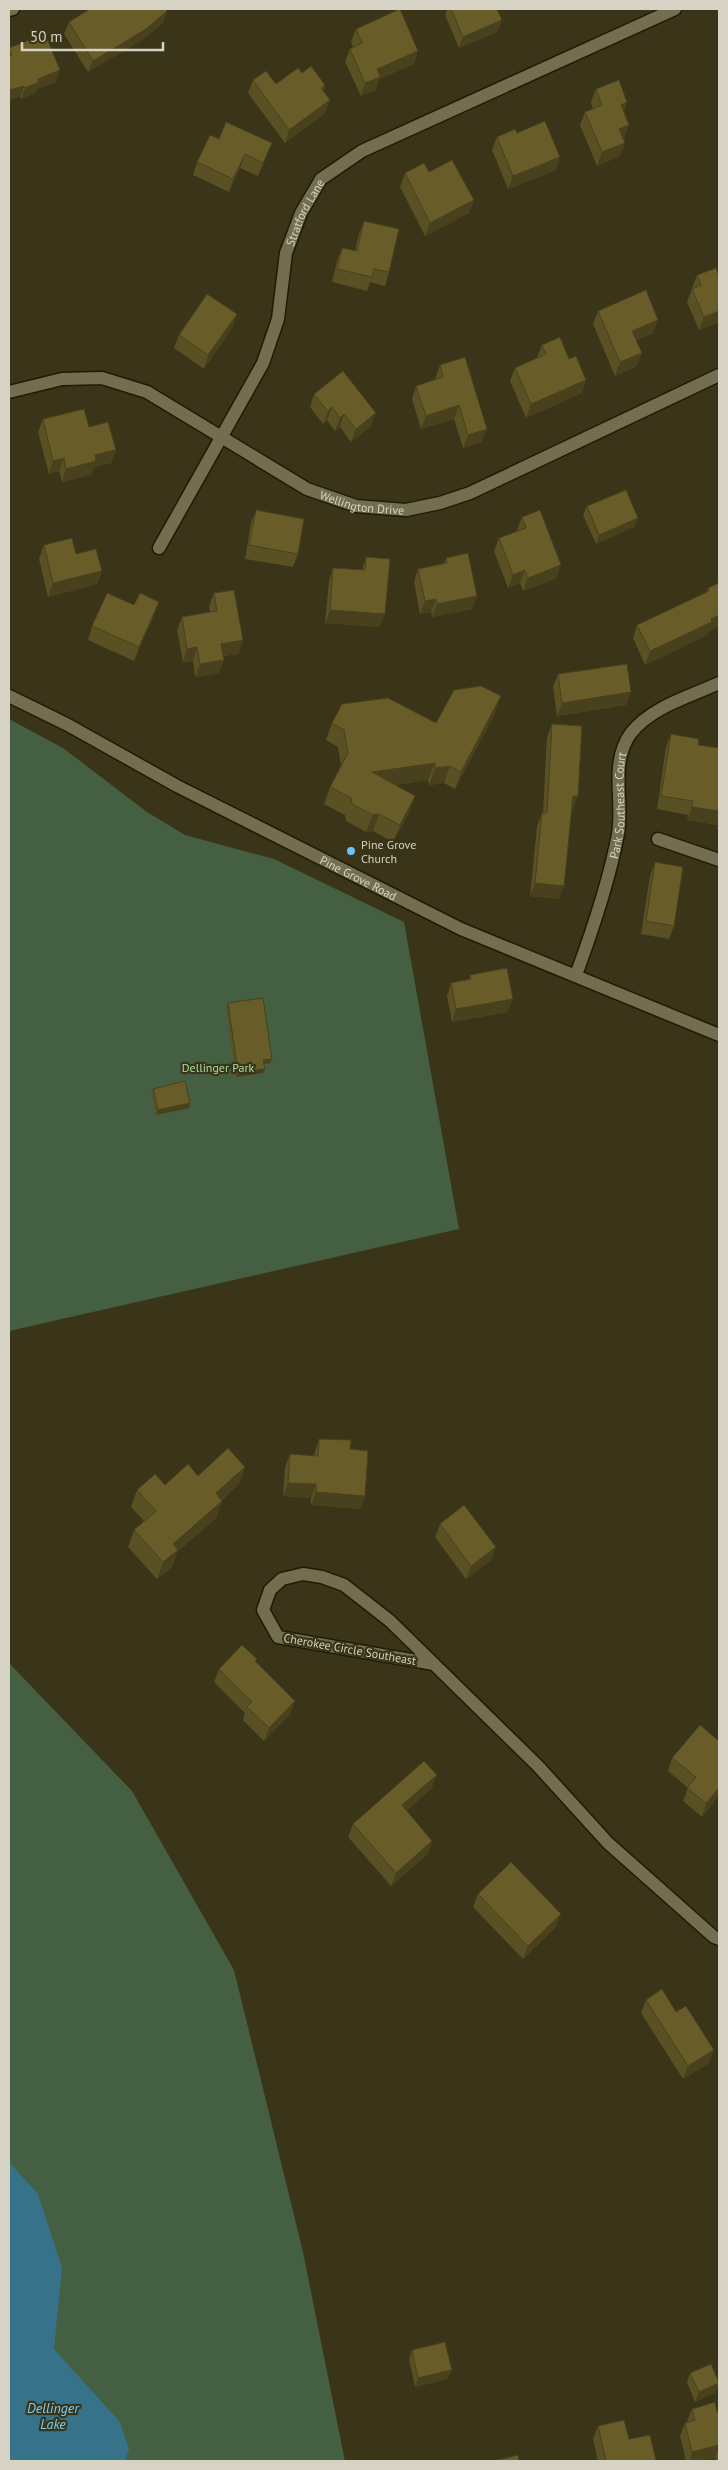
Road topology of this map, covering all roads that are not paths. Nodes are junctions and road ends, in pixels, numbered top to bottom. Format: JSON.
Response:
{"nodes":[{"id":1,"x":13,"y":9,"type":"edge"},
{"id":2,"x":675,"y":9,"type":"edge"},
{"id":3,"x":9,"y":10,"type":"edge"},
{"id":4,"x":719,"y":375,"type":"edge"},
{"id":5,"x":9,"y":392,"type":"edge"},
{"id":6,"x":221,"y":439,"type":"junction"},
{"id":7,"x":159,"y":548,"type":"dead end"},
{"id":8,"x":719,"y":683,"type":"edge"},
{"id":9,"x":9,"y":696,"type":"edge"},
{"id":10,"x":658,"y":839,"type":"dead end"},
{"id":11,"x":719,"y":860,"type":"edge"},
{"id":12,"x":576,"y":975,"type":"junction"},
{"id":13,"x":719,"y":1035,"type":"edge"},
{"id":14,"x":434,"y":1664,"type":"junction"},
{"id":15,"x":719,"y":1939,"type":"edge"}],
"edges":[{"from":1,"to":3,"type":"street"},
{"from":2,"to":6,"type":"street","name":"Stratford Lane"},
{"from":4,"to":6,"type":"street","name":"Wellington Drive"},
{"from":5,"to":6,"type":"street","name":"Wellington Drive"},
{"from":6,"to":7,"type":"street","name":"Stratford Lane"},
{"from":8,"to":12,"type":"street","name":"Park Southeast Court"},
{"from":9,"to":12,"type":"street","name":"Pine Grove Road"},
{"from":10,"to":11,"type":"street"},
{"from":12,"to":13,"type":"street","name":"Pine Grove Road"},
{"from":14,"to":14,"type":"street","name":"Cherokee Circle Southeast"},
{"from":14,"to":15,"type":"street","name":"Cherokee Circle Southeast"}]}
